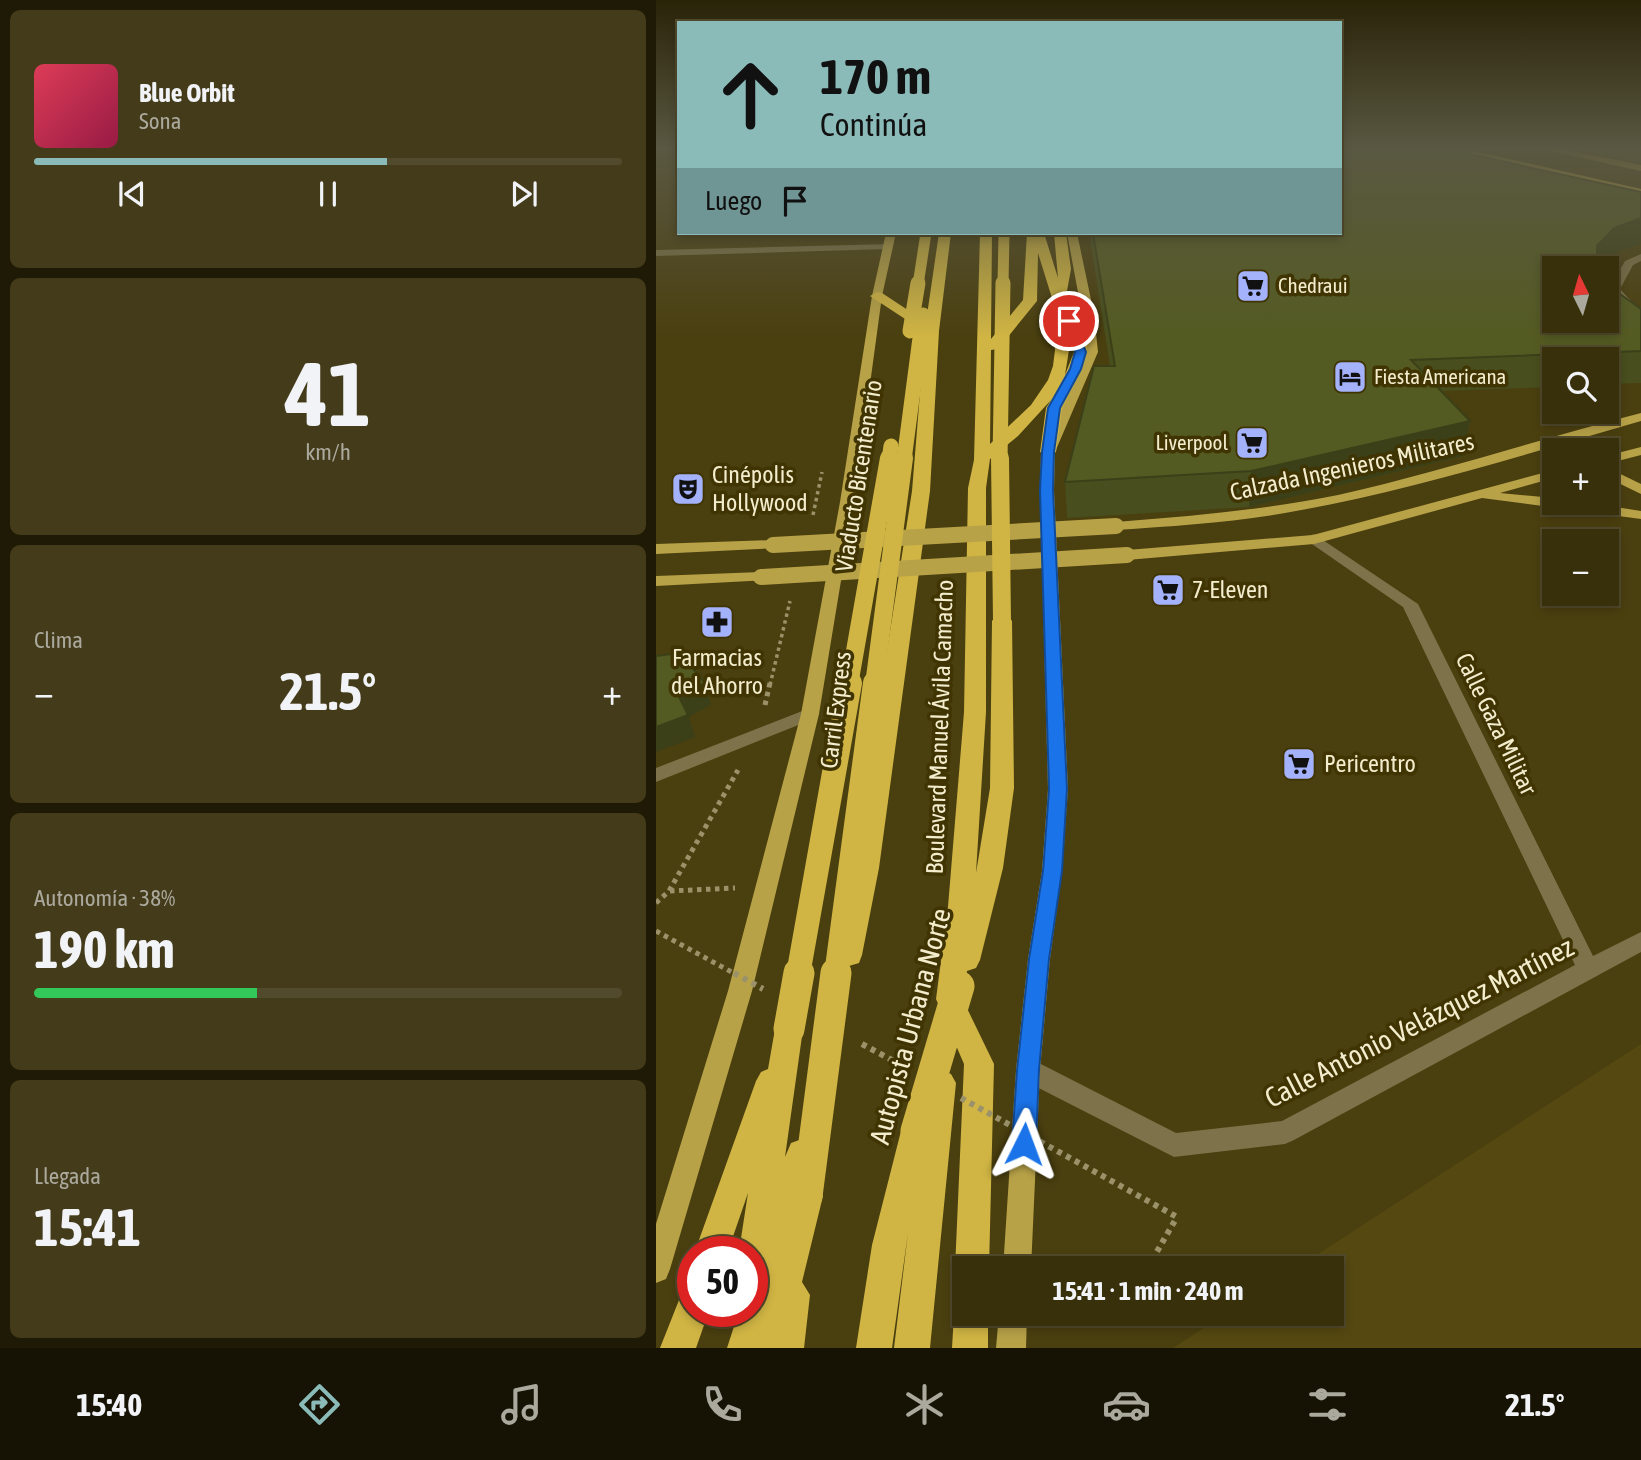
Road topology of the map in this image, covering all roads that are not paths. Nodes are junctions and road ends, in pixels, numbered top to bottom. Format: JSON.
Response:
{"nodes":[{"id":1,"x":890,"y":235,"type":"edge"},
{"id":2,"x":926,"y":235,"type":"edge"},
{"id":3,"x":935,"y":235,"type":"edge"},
{"id":4,"x":945,"y":235,"type":"edge"},
{"id":5,"x":986,"y":235,"type":"edge"},
{"id":6,"x":1004,"y":235,"type":"edge"},
{"id":7,"x":1036,"y":235,"type":"edge"},
{"id":8,"x":1037,"y":235,"type":"edge"},
{"id":9,"x":1060,"y":235,"type":"edge"},
{"id":10,"x":1072,"y":235,"type":"edge"},
{"id":11,"x":887,"y":246,"type":"junction"},
{"id":12,"x":1064,"y":250,"type":"junction"},
{"id":13,"x":656,"y":253,"type":"edge"},
{"id":14,"x":1641,"y":257,"type":"edge"},
{"id":15,"x":877,"y":296,"type":"junction"},
{"id":16,"x":1058,"y":297,"type":"junction"},
{"id":17,"x":1088,"y":314,"type":"junction"},
{"id":18,"x":1641,"y":319,"type":"edge"},
{"id":19,"x":932,"y":331,"type":"junction"},
{"id":20,"x":1081,"y":352,"type":"junction"},
{"id":21,"x":983,"y":359,"type":"junction"},
{"id":22,"x":1641,"y":417,"type":"edge"},
{"id":23,"x":1568,"y":438,"type":"edge"},
{"id":24,"x":1542,"y":446,"type":"edge"},
{"id":25,"x":1641,"y":451,"type":"edge"},
{"id":26,"x":1048,"y":452,"type":"junction"},
{"id":27,"x":1619,"y":457,"type":"edge"},
{"id":28,"x":982,"y":460,"type":"junction"},
{"id":29,"x":1542,"y":477,"type":"edge"},
{"id":30,"x":1619,"y":478,"type":"edge"},
{"id":31,"x":1641,"y":490,"type":"edge"},
{"id":32,"x":1474,"y":495,"type":"junction"},
{"id":33,"x":1641,"y":515,"type":"edge"},
{"id":34,"x":1314,"y":539,"type":"junction"},
{"id":35,"x":656,"y":549,"type":"edge"},
{"id":36,"x":656,"y":581,"type":"edge"},
{"id":37,"x":809,"y":714,"type":"junction"},
{"id":38,"x":656,"y":775,"type":"edge"},
{"id":39,"x":1641,"y":941,"type":"edge"},
{"id":40,"x":1589,"y":970,"type":"junction"},
{"id":41,"x":950,"y":1000,"type":"junction"},
{"id":42,"x":789,"y":1029,"type":"junction"},
{"id":43,"x":1028,"y":1070,"type":"junction"},
{"id":44,"x":807,"y":1196,"type":"junction"},
{"id":45,"x":661,"y":1224,"type":"edge"},
{"id":46,"x":717,"y":1236,"type":"edge"},
{"id":47,"x":758,"y":1236,"type":"edge"},
{"id":48,"x":972,"y":1256,"type":"edge"},
{"id":49,"x":1018,"y":1256,"type":"edge"},
{"id":50,"x":656,"y":1269,"type":"edge"},
{"id":51,"x":971,"y":1326,"type":"edge"},
{"id":52,"x":1012,"y":1326,"type":"edge"},
{"id":53,"x":686,"y":1327,"type":"edge"},
{"id":54,"x":745,"y":1327,"type":"edge"},
{"id":55,"x":679,"y":1348,"type":"edge"},
{"id":56,"x":743,"y":1348,"type":"edge"},
{"id":57,"x":767,"y":1348,"type":"edge"},
{"id":58,"x":786,"y":1348,"type":"edge"},
{"id":59,"x":874,"y":1348,"type":"edge"},
{"id":60,"x":912,"y":1348,"type":"edge"},
{"id":61,"x":970,"y":1348,"type":"edge"},
{"id":62,"x":1011,"y":1348,"type":"edge"}],
"edges":[{"from":1,"to":11,"type":"main road"},
{"from":2,"to":42,"type":"highway","name":"Viaducto Bicentenario","bridge":true},
{"from":3,"to":44,"type":"highway","name":"Carril Express","bridge":true},
{"from":4,"to":19,"type":"highway","name":"Boulevard Manuel Ávila Camacho"},
{"from":5,"to":21,"type":"highway","name":"Boulevard Manuel Ávila Camacho"},
{"from":6,"to":59,"type":"highway","name":"Autopista Urbana Norte","bridge":true},
{"from":7,"to":21,"type":"highway"},
{"from":8,"to":16,"type":"highway"},
{"from":9,"to":12,"type":"highway"},
{"from":10,"to":17,"type":"main road"},
{"from":11,"to":13,"type":"street"},
{"from":11,"to":15,"type":"main road"},
{"from":12,"to":16,"type":"highway"},
{"from":12,"to":20,"type":"highway"},
{"from":14,"to":18,"type":"street"},
{"from":15,"to":19,"type":"highway"},
{"from":15,"to":37,"type":"main road"},
{"from":16,"to":28,"type":"highway"},
{"from":17,"to":20,"type":"highway"},
{"from":17,"to":26,"type":"main road"},
{"from":19,"to":56,"type":"highway","name":"Boulevard Manuel Ávila Camacho"},
{"from":20,"to":26,"type":"highway"},
{"from":21,"to":28,"type":"highway","name":"Boulevard Manuel Ávila Camacho"},
{"from":22,"to":23,"type":"main road","name":"Calzada Ingenieros Militares"},
{"from":24,"to":35,"type":"main road","name":"Calzada Ingenieros Militares","bridge":true},
{"from":25,"to":27,"type":"main road"},
{"from":26,"to":43,"type":"main road"},
{"from":28,"to":41,"type":"highway","name":"Boulevard Manuel Ávila Camacho"},
{"from":29,"to":32,"type":"main road"},
{"from":30,"to":31,"type":"main road"},
{"from":32,"to":33,"type":"main road"},
{"from":32,"to":34,"type":"main road"},
{"from":34,"to":36,"type":"main road","bridge":true},
{"from":34,"to":40,"type":"street","name":"Calle Gaza Militar"},
{"from":37,"to":38,"type":"street"},
{"from":37,"to":45,"type":"main road"},
{"from":39,"to":40,"type":"street","name":"Calle Antonio Velázquez Martínez"},
{"from":40,"to":43,"type":"street","name":"Calle Antonio Velázquez Martínez"},
{"from":41,"to":48,"type":"highway"},
{"from":41,"to":60,"type":"highway","name":"Boulevard Manuel Ávila Camacho"},
{"from":42,"to":46,"type":"highway"},
{"from":42,"to":47,"type":"highway"},
{"from":43,"to":49,"type":"main road"},
{"from":44,"to":57,"type":"highway","name":"Carril Express"},
{"from":44,"to":58,"type":"highway","name":"Carril Express"},
{"from":45,"to":50,"type":"main road"},
{"from":51,"to":61,"type":"highway"},
{"from":52,"to":62,"type":"main road"},
{"from":53,"to":55,"type":"highway"},
{"from":54,"to":56,"type":"highway"}]}
